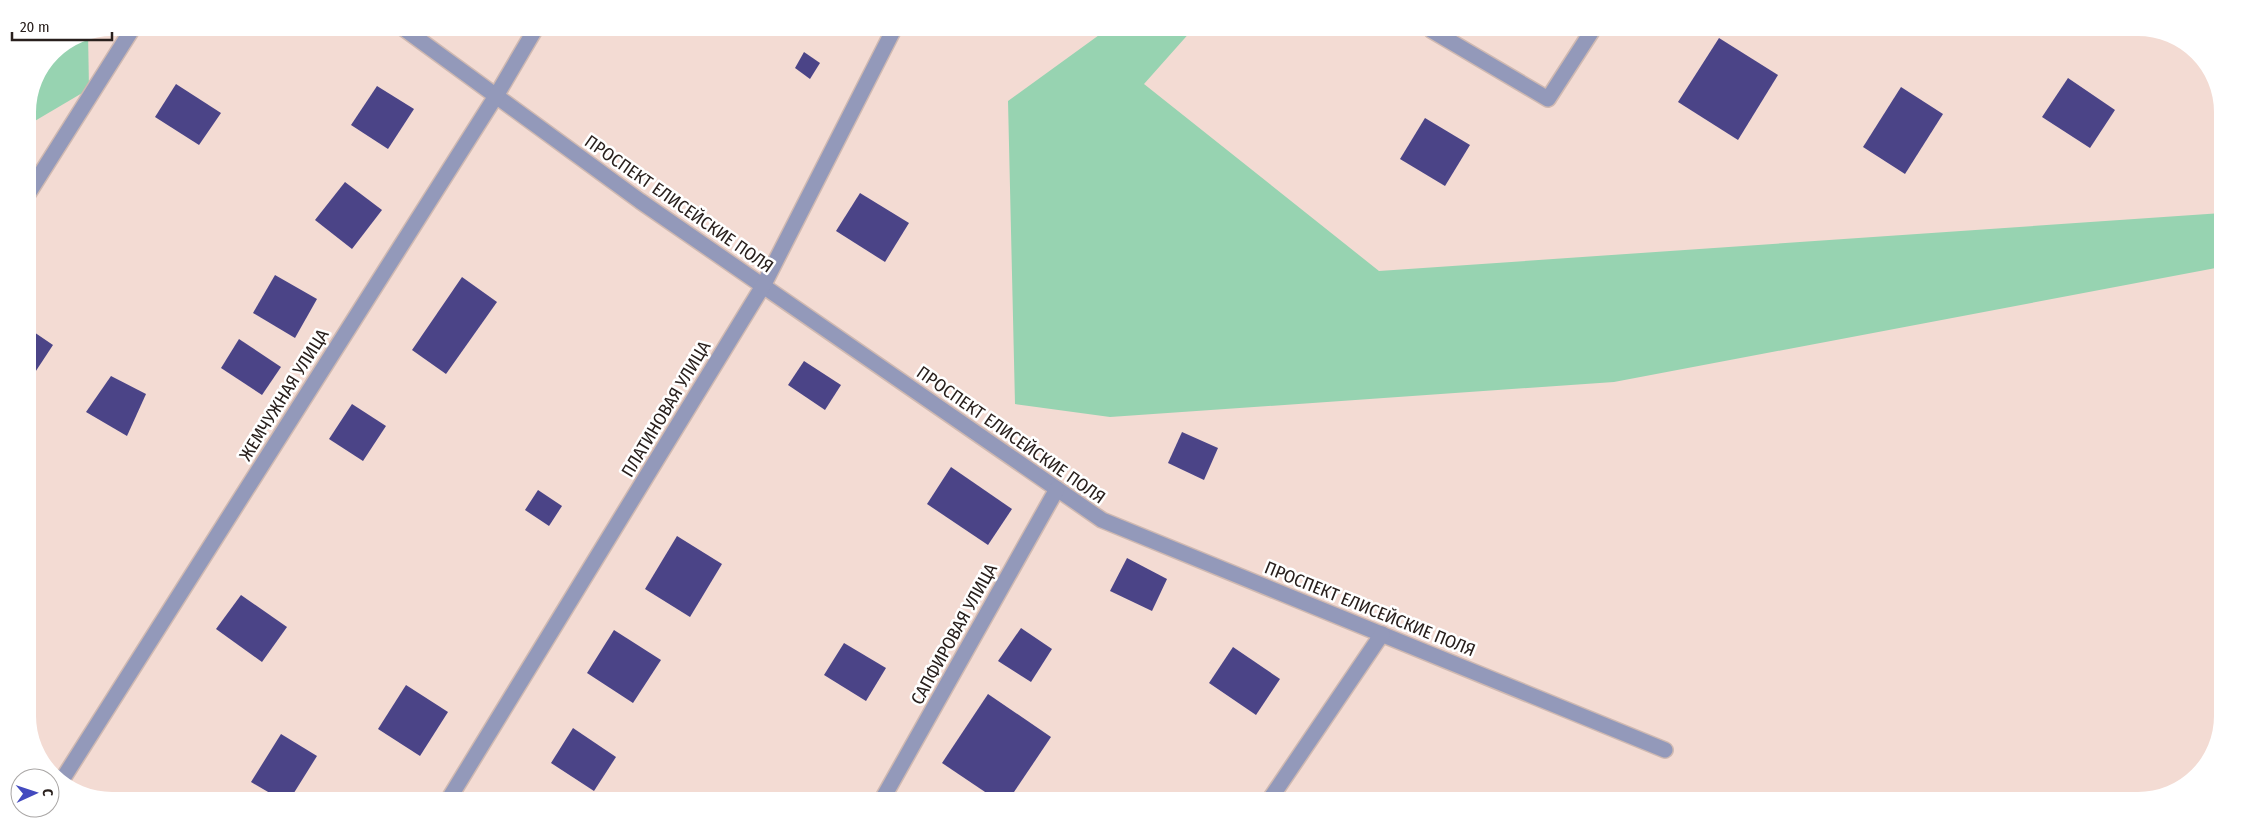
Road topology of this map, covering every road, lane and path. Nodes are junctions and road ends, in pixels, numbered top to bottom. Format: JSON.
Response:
{"nodes":[{"id":1,"x":128,"y":36,"type":"edge"},
{"id":2,"x":414,"y":36,"type":"edge"},
{"id":3,"x":531,"y":36,"type":"edge"},
{"id":4,"x":890,"y":36,"type":"edge"},
{"id":5,"x":1441,"y":36,"type":"edge"},
{"id":6,"x":1589,"y":36,"type":"edge"},
{"id":7,"x":496,"y":96,"type":"junction"},
{"id":8,"x":36,"y":181,"type":"edge"},
{"id":9,"x":763,"y":286,"type":"junction"},
{"id":10,"x":1057,"y":489,"type":"junction"},
{"id":11,"x":1382,"y":634,"type":"junction"},
{"id":12,"x":1665,"y":750,"type":"dead end"},
{"id":13,"x":65,"y":775,"type":"edge"},
{"id":14,"x":453,"y":792,"type":"edge"},
{"id":15,"x":886,"y":792,"type":"edge"},
{"id":16,"x":1275,"y":792,"type":"edge"}],
"edges":[{"from":1,"to":8,"type":"street"},
{"from":2,"to":7,"type":"street","name":"ПРОСПЕКТ ЕЛИСЕЙСКИЕ ПОЛЯ"},
{"from":3,"to":7,"type":"street","name":"ЖЕМЧУЖНАЯ УЛИЦА"},
{"from":4,"to":9,"type":"street","name":"ПЛАТИНОВАЯ УЛИЦА"},
{"from":5,"to":6,"type":"street"},
{"from":7,"to":9,"type":"street","name":"ПРОСПЕКТ ЕЛИСЕЙСКИЕ ПОЛЯ"},
{"from":7,"to":13,"type":"street","name":"ЖЕМЧУЖНАЯ УЛИЦА"},
{"from":9,"to":10,"type":"street","name":"ПРОСПЕКТ ЕЛИСЕЙСКИЕ ПОЛЯ"},
{"from":9,"to":14,"type":"street","name":"ПЛАТИНОВАЯ УЛИЦА"},
{"from":10,"to":11,"type":"street","name":"ПРОСПЕКТ ЕЛИСЕЙСКИЕ ПОЛЯ"},
{"from":10,"to":15,"type":"street","name":"САПФИРОВАЯ УЛИЦА"},
{"from":11,"to":12,"type":"street","name":"ПРОСПЕКТ ЕЛИСЕЙСКИЕ ПОЛЯ"},
{"from":11,"to":16,"type":"street"}]}
